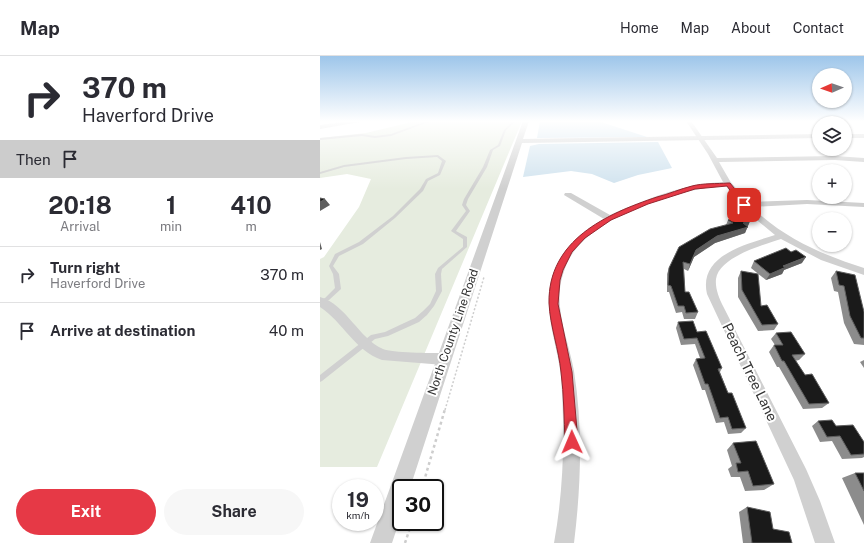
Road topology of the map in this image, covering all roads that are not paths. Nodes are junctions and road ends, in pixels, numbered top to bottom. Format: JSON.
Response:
{"nodes":[{"id":1,"x":500,"y":144,"type":"edge"},
{"id":2,"x":519,"y":144,"type":"edge"},
{"id":3,"x":704,"y":144,"type":"edge"},
{"id":4,"x":714,"y":160,"type":"junction"},
{"id":5,"x":864,"y":160,"type":"edge"},
{"id":6,"x":320,"y":173,"type":"edge"},
{"id":7,"x":728,"y":184,"type":"junction"},
{"id":8,"x":568,"y":195,"type":"dead end"},
{"id":9,"x":744,"y":205,"type":"junction"},
{"id":10,"x":864,"y":205,"type":"edge"},
{"id":11,"x":609,"y":218,"type":"junction"},
{"id":12,"x":781,"y":236,"type":"junction"},
{"id":13,"x":864,"y":272,"type":"edge"},
{"id":14,"x":320,"y":302,"type":"edge"},
{"id":15,"x":364,"y":344,"type":"junction"},
{"id":16,"x":444,"y":359,"type":"junction"},
{"id":17,"x":320,"y":379,"type":"edge"},
{"id":18,"x":381,"y":543,"type":"edge"},
{"id":19,"x":564,"y":543,"type":"edge"},
{"id":20,"x":825,"y":543,"type":"edge"}],
"edges":[{"from":1,"to":15,"type":"lane"},
{"from":2,"to":16,"type":"street","name":"North County Line Road"},
{"from":3,"to":4,"type":"street"},
{"from":4,"to":5,"type":"street"},
{"from":4,"to":7,"type":"street"},
{"from":6,"to":14,"type":"lane"},
{"from":7,"to":9,"type":"street"},
{"from":7,"to":11,"type":"street"},
{"from":8,"to":11,"type":"street"},
{"from":9,"to":10,"type":"street"},
{"from":9,"to":12,"type":"street"},
{"from":11,"to":19,"type":"street"},
{"from":12,"to":13,"type":"street"},
{"from":12,"to":20,"type":"street","name":"Peach Tree Lane"},
{"from":14,"to":15,"type":"street"},
{"from":15,"to":16,"type":"street"},
{"from":15,"to":17,"type":"lane"},
{"from":16,"to":18,"type":"street","name":"North County Line Road"}]}
